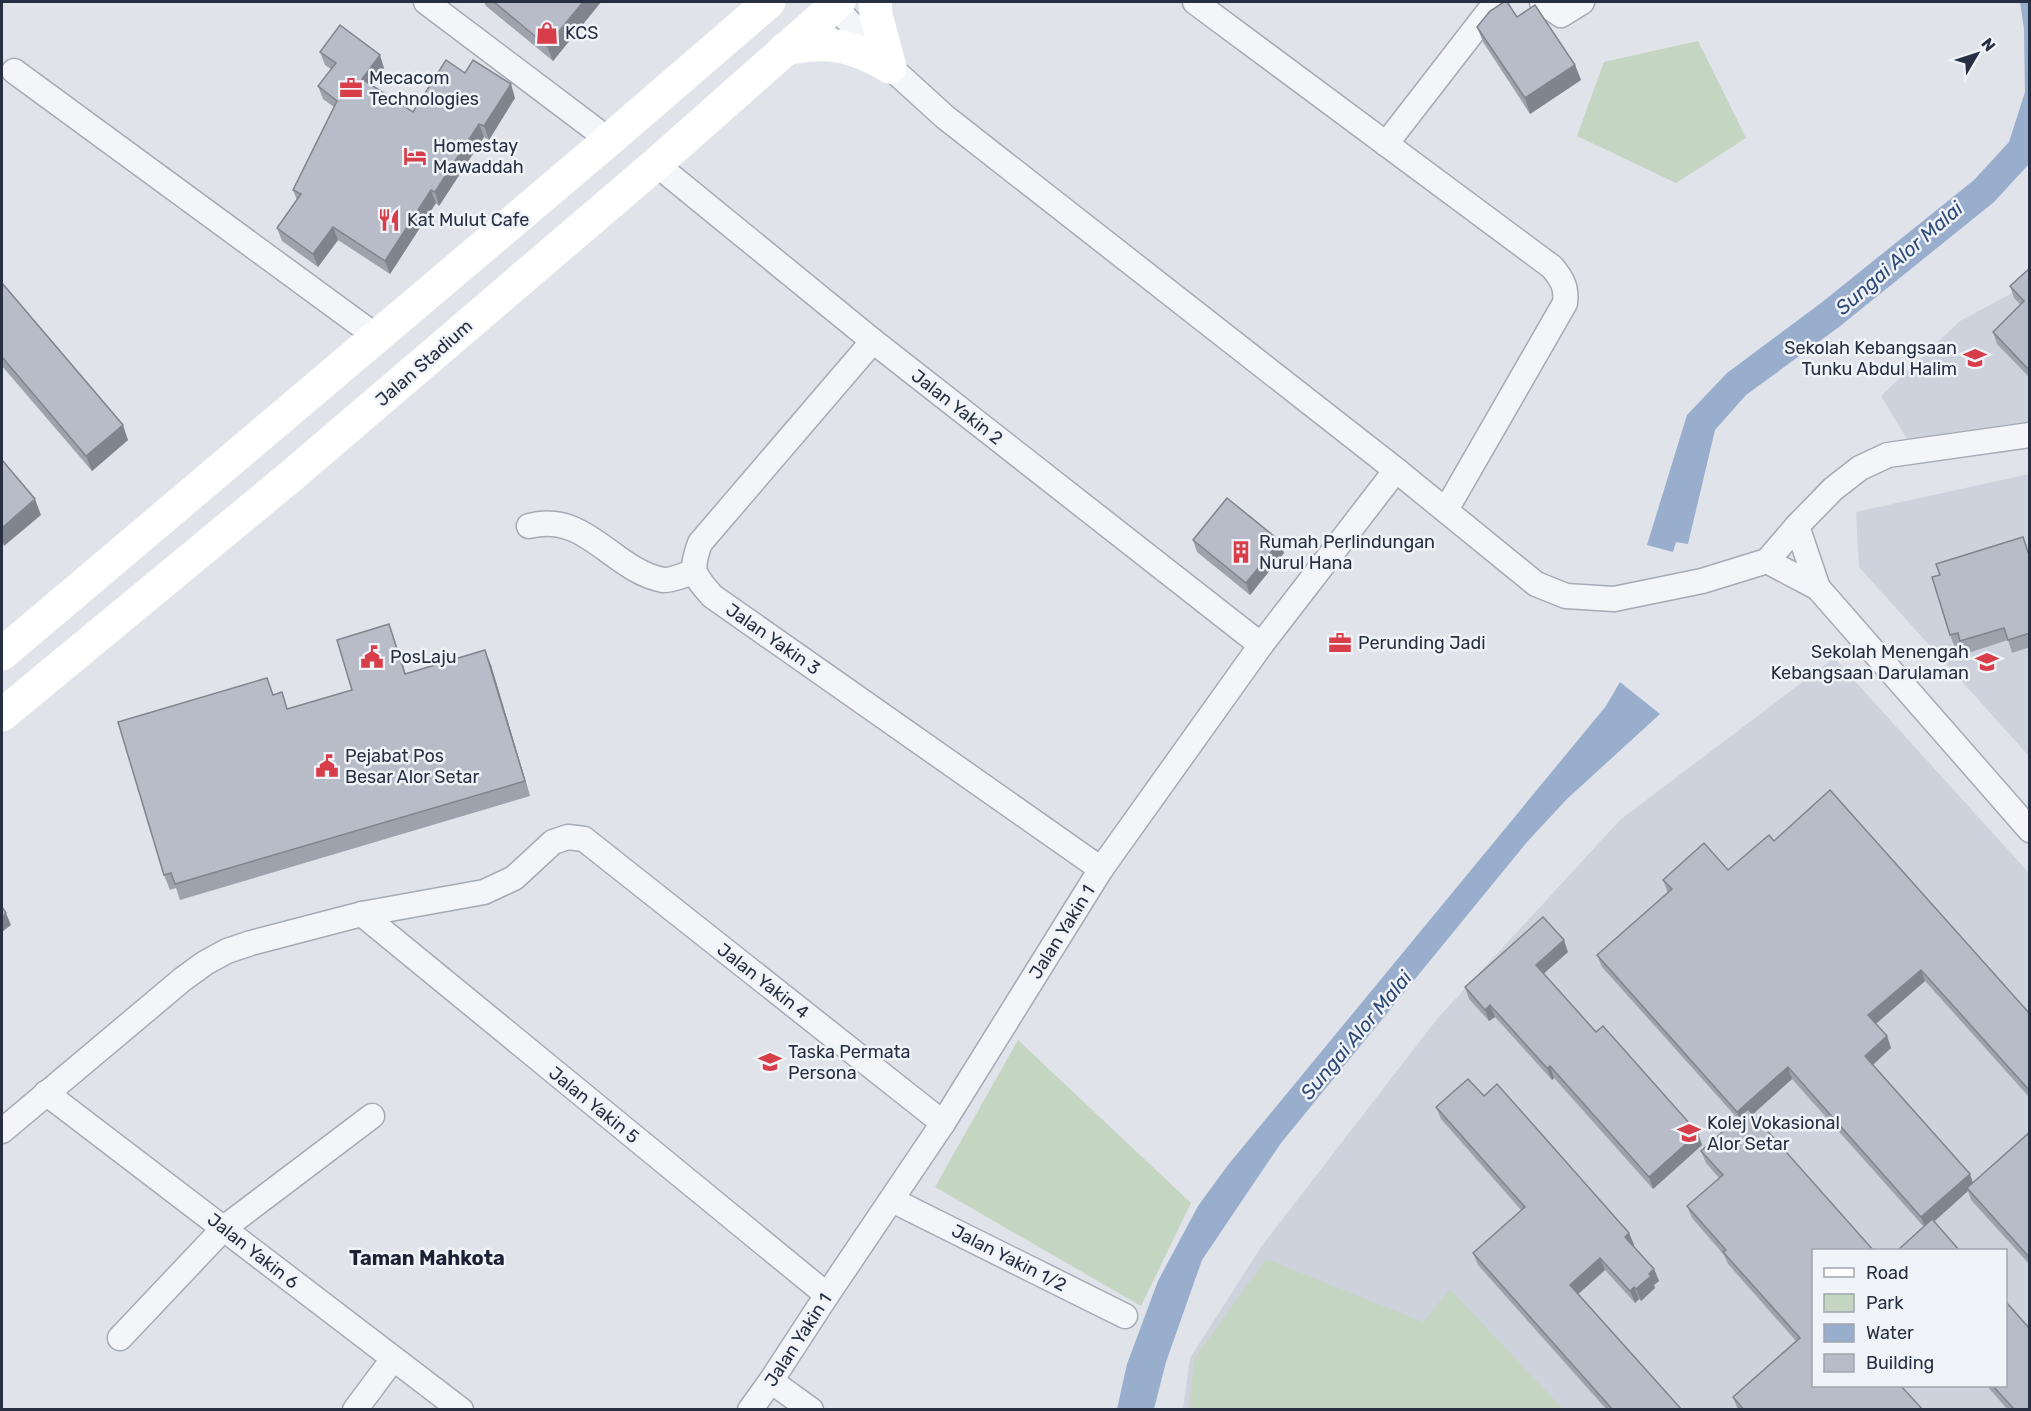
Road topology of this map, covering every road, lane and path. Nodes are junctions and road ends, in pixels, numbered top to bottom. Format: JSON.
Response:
{"nodes":[{"id":1,"x":426,"y":2,"type":"edge"},
{"id":2,"x":769,"y":2,"type":"edge"},
{"id":3,"x":875,"y":2,"type":"edge"},
{"id":4,"x":1195,"y":2,"type":"edge"},
{"id":5,"x":1496,"y":2,"type":"edge"},
{"id":6,"x":1542,"y":2,"type":"edge"},
{"id":7,"x":1582,"y":2,"type":"edge"},
{"id":8,"x":835,"y":3,"type":"edge"},
{"id":9,"x":785,"y":49,"type":"junction"},
{"id":10,"x":890,"y":67,"type":"junction"},
{"id":11,"x":14,"y":71,"type":"dead end"},
{"id":12,"x":609,"y":140,"type":"junction"},
{"id":13,"x":1386,"y":144,"type":"junction"},
{"id":14,"x":656,"y":164,"type":"junction"},
{"id":15,"x":377,"y":337,"type":"junction"},
{"id":16,"x":873,"y":341,"type":"junction"},
{"id":17,"x":2030,"y":435,"type":"edge"},
{"id":18,"x":1396,"y":470,"type":"junction"},
{"id":19,"x":1446,"y":510,"type":"junction"},
{"id":20,"x":529,"y":526,"type":"dead end"},
{"id":21,"x":1797,"y":526,"type":"junction"},
{"id":22,"x":1767,"y":561,"type":"junction"},
{"id":23,"x":694,"y":572,"type":"junction"},
{"id":24,"x":1818,"y":588,"type":"junction"},
{"id":25,"x":1261,"y":645,"type":"junction"},
{"id":26,"x":2,"y":654,"type":"edge"},
{"id":27,"x":2,"y":715,"type":"edge"},
{"id":28,"x":2030,"y":830,"type":"edge"},
{"id":29,"x":1101,"y":869,"type":"junction"},
{"id":30,"x":362,"y":914,"type":"junction"},
{"id":31,"x":46,"y":1093,"type":"junction"},
{"id":32,"x":372,"y":1116,"type":"dead end"},
{"id":33,"x":943,"y":1122,"type":"junction"},
{"id":34,"x":2,"y":1131,"type":"edge"},
{"id":35,"x":892,"y":1200,"type":"junction"},
{"id":36,"x":224,"y":1228,"type":"junction"},
{"id":37,"x":826,"y":1295,"type":"junction"},
{"id":38,"x":1125,"y":1316,"type":"dead end"},
{"id":39,"x":120,"y":1338,"type":"dead end"},
{"id":40,"x":393,"y":1359,"type":"junction"},
{"id":41,"x":771,"y":1381,"type":"junction"},
{"id":42,"x":355,"y":1410,"type":"edge"},
{"id":43,"x":461,"y":1410,"type":"edge"},
{"id":44,"x":750,"y":1410,"type":"edge"},
{"id":45,"x":811,"y":1410,"type":"edge"}],
"edges":[{"from":1,"to":12,"type":"street"},
{"from":2,"to":12,"type":"main road"},
{"from":3,"to":10,"type":"main road"},
{"from":4,"to":13,"type":"street"},
{"from":5,"to":13,"type":"street"},
{"from":6,"to":7,"type":"street"},
{"from":8,"to":9,"type":"main road","name":"Jalan Stadium"},
{"from":8,"to":10,"type":"street"},
{"from":9,"to":10,"type":"main road"},
{"from":9,"to":14,"type":"main road","name":"Jalan Stadium"},
{"from":10,"to":18,"type":"street"},
{"from":11,"to":15,"type":"street"},
{"from":12,"to":15,"type":"main road"},
{"from":13,"to":19,"type":"street"},
{"from":14,"to":16,"type":"street","name":"Jalan Yakin 2"},
{"from":14,"to":27,"type":"main road","name":"Jalan Stadium"},
{"from":15,"to":26,"type":"main road"},
{"from":16,"to":23,"type":"street"},
{"from":16,"to":25,"type":"street","name":"Jalan Yakin 2"},
{"from":17,"to":21,"type":"street"},
{"from":18,"to":19,"type":"street"},
{"from":18,"to":25,"type":"street","name":"Jalan Yakin 1"},
{"from":19,"to":22,"type":"street"},
{"from":20,"to":23,"type":"street"},
{"from":21,"to":22,"type":"street"},
{"from":21,"to":24,"type":"street"},
{"from":22,"to":24,"type":"street"},
{"from":23,"to":29,"type":"street","name":"Jalan Yakin 3"},
{"from":24,"to":28,"type":"street"},
{"from":25,"to":29,"type":"street","name":"Jalan Yakin 1"},
{"from":29,"to":33,"type":"street","name":"Jalan Yakin 1"},
{"from":30,"to":31,"type":"street"},
{"from":30,"to":33,"type":"street","name":"Jalan Yakin 4"},
{"from":30,"to":37,"type":"street","name":"Jalan Yakin 5"},
{"from":31,"to":34,"type":"street"},
{"from":31,"to":36,"type":"street","name":"Jalan Yakin 6"},
{"from":32,"to":36,"type":"street"},
{"from":33,"to":35,"type":"street","name":"Jalan Yakin 1"},
{"from":35,"to":37,"type":"street","name":"Jalan Yakin 1"},
{"from":35,"to":38,"type":"street","name":"Jalan Yakin 1/2"},
{"from":36,"to":39,"type":"street"},
{"from":36,"to":40,"type":"street","name":"Jalan Yakin 6"},
{"from":37,"to":41,"type":"street","name":"Jalan Yakin 1"},
{"from":40,"to":42,"type":"street"},
{"from":40,"to":43,"type":"street","name":"Jalan Yakin 6"},
{"from":41,"to":44,"type":"street","name":"Jalan Yakin 1"},
{"from":41,"to":45,"type":"street"}]}
